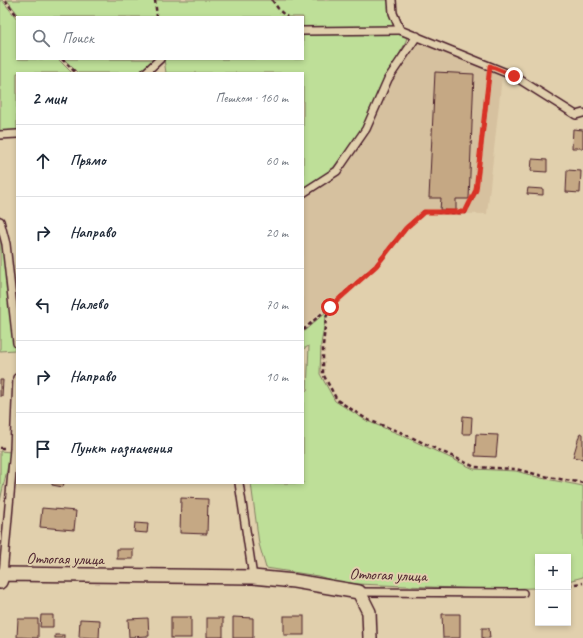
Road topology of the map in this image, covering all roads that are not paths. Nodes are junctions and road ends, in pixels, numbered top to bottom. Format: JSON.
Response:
{"nodes":[{"id":1,"x":392,"y":0,"type":"edge"},
{"id":2,"x":400,"y":30,"type":"junction"},
{"id":3,"x":304,"y":31,"type":"edge"},
{"id":4,"x":417,"y":36,"type":"junction"},
{"id":5,"x":159,"y":60,"type":"edge"},
{"id":6,"x":146,"y":72,"type":"edge"},
{"id":7,"x":583,"y":113,"type":"edge"},
{"id":8,"x":16,"y":134,"type":"edge"},
{"id":9,"x":0,"y":135,"type":"edge"},
{"id":10,"x":304,"y":192,"type":"edge"},
{"id":11,"x":0,"y":221,"type":"edge"},
{"id":12,"x":16,"y":334,"type":"edge"},
{"id":13,"x":16,"y":401,"type":"edge"},
{"id":14,"x":239,"y":484,"type":"edge"},
{"id":15,"x":253,"y":577,"type":"junction"},
{"id":16,"x":1,"y":578,"type":"edge"},
{"id":17,"x":359,"y":592,"type":"junction"},
{"id":18,"x":523,"y":593,"type":"dead end"},
{"id":19,"x":370,"y":638,"type":"edge"}],
"edges":[{"from":1,"to":2,"type":"lane"},
{"from":2,"to":3,"type":"lane"},
{"from":2,"to":4,"type":"lane"},
{"from":4,"to":7,"type":"lane"},
{"from":4,"to":10,"type":"lane"},
{"from":5,"to":6,"type":"lane"},
{"from":8,"to":9,"type":"lane"},
{"from":11,"to":12,"type":"lane"},
{"from":13,"to":16,"type":"lane","name":"Отлогая улица"},
{"from":14,"to":15,"type":"lane"},
{"from":15,"to":16,"type":"street","name":"Отлогая улица"},
{"from":15,"to":17,"type":"street","name":"Отлогая улица"},
{"from":17,"to":18,"type":"lane","name":"Отлогая улица"},
{"from":17,"to":19,"type":"street"}]}
